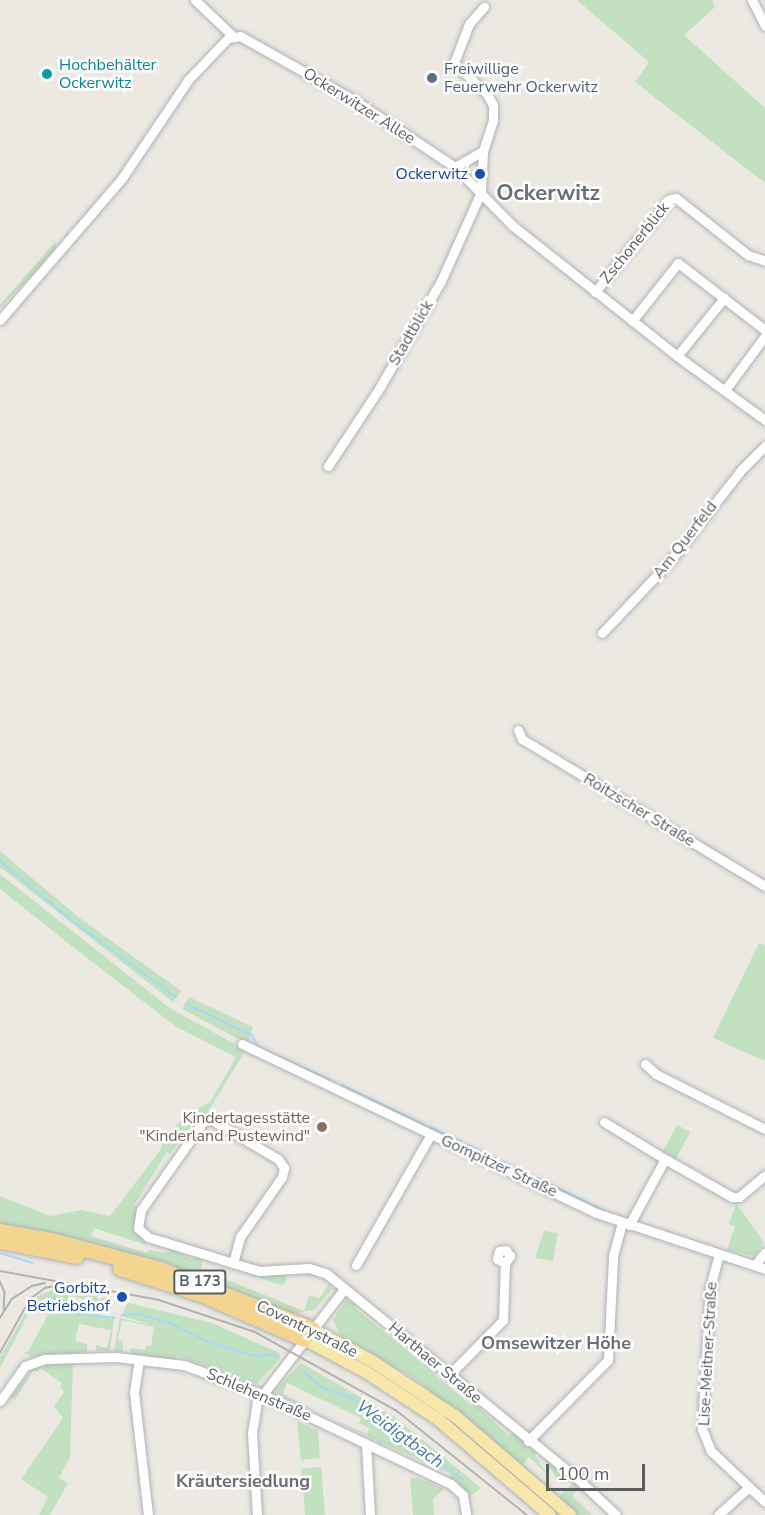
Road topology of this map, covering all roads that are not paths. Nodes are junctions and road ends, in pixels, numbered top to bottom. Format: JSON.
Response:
{"nodes":[{"id":1,"x":195,"y":0,"type":"edge"},
{"id":2,"x":752,"y":0,"type":"edge"},
{"id":3,"x":484,"y":7,"type":"dead end"},
{"id":4,"x":765,"y":26,"type":"edge"},
{"id":5,"x":233,"y":36,"type":"junction"},
{"id":6,"x":483,"y":151,"type":"junction"},
{"id":7,"x":455,"y":167,"type":"junction"},
{"id":8,"x":481,"y":192,"type":"junction"},
{"id":9,"x":765,"y":261,"type":"edge"},
{"id":10,"x":595,"y":292,"type":"junction"},
{"id":11,"x":724,"y":298,"type":"junction"},
{"id":12,"x":0,"y":320,"type":"edge"},
{"id":13,"x":632,"y":321,"type":"junction"},
{"id":14,"x":765,"y":330,"type":"edge"},
{"id":15,"x":765,"y":336,"type":"edge"},
{"id":16,"x":677,"y":356,"type":"junction"},
{"id":17,"x":725,"y":390,"type":"junction"},
{"id":18,"x":765,"y":420,"type":"edge"},
{"id":19,"x":765,"y":446,"type":"edge"},
{"id":20,"x":328,"y":466,"type":"dead end"},
{"id":21,"x":602,"y":633,"type":"dead end"},
{"id":22,"x":518,"y":730,"type":"dead end"},
{"id":23,"x":765,"y":886,"type":"edge"},
{"id":24,"x":242,"y":1044,"type":"dead end"},
{"id":25,"x":645,"y":1064,"type":"dead end"},
{"id":26,"x":604,"y":1122,"type":"dead end"},
{"id":27,"x":765,"y":1129,"type":"edge"},
{"id":28,"x":431,"y":1134,"type":"junction"},
{"id":29,"x":665,"y":1159,"type":"junction"},
{"id":30,"x":765,"y":1175,"type":"edge"},
{"id":31,"x":625,"y":1224,"type":"junction"},
{"id":32,"x":0,"y":1231,"type":"edge"},
{"id":33,"x":0,"y":1241,"type":"edge"},
{"id":34,"x":765,"y":1252,"type":"edge"},
{"id":35,"x":719,"y":1254,"type":"junction"},
{"id":36,"x":233,"y":1263,"type":"junction"},
{"id":37,"x":505,"y":1263,"type":"dead end"},
{"id":38,"x":356,"y":1265,"type":"dead end"},
{"id":39,"x":755,"y":1265,"type":"junction"},
{"id":40,"x":765,"y":1269,"type":"edge"},
{"id":41,"x":344,"y":1289,"type":"junction"},
{"id":42,"x":308,"y":1334,"type":"junction"},
{"id":43,"x":139,"y":1360,"type":"junction"},
{"id":44,"x":449,"y":1375,"type":"junction"},
{"id":45,"x":262,"y":1394,"type":"junction"},
{"id":46,"x":0,"y":1401,"type":"edge"},
{"id":47,"x":528,"y":1441,"type":"junction"},
{"id":48,"x":366,"y":1444,"type":"junction"},
{"id":49,"x":747,"y":1489,"type":"junction"},
{"id":50,"x":765,"y":1502,"type":"edge"},
{"id":51,"x":148,"y":1515,"type":"edge"},
{"id":52,"x":257,"y":1515,"type":"edge"},
{"id":53,"x":369,"y":1515,"type":"edge"},
{"id":54,"x":466,"y":1515,"type":"edge"},
{"id":55,"x":550,"y":1515,"type":"edge"},
{"id":56,"x":570,"y":1515,"type":"edge"},
{"id":57,"x":616,"y":1515,"type":"edge"},
{"id":58,"x":718,"y":1515,"type":"edge"}],
"edges":[{"from":1,"to":5,"type":"street"},
{"from":2,"to":4,"type":"street"},
{"from":3,"to":6,"type":"street"},
{"from":5,"to":7,"type":"street","name":"Ockerwitzer Allee"},
{"from":5,"to":12,"type":"street"},
{"from":6,"to":7,"type":"street"},
{"from":6,"to":8,"type":"street"},
{"from":7,"to":8,"type":"street","name":"Ockerwitzer Allee"},
{"from":8,"to":10,"type":"street","name":"Ockerwitzer Allee"},
{"from":8,"to":20,"type":"street","name":"Stadtblick"},
{"from":9,"to":10,"type":"street","name":"Zschonerblick"},
{"from":10,"to":13,"type":"street","name":"Ockerwitzer Allee"},
{"from":11,"to":13,"type":"street"},
{"from":11,"to":14,"type":"street"},
{"from":11,"to":16,"type":"street"},
{"from":13,"to":16,"type":"street","name":"Ockerwitzer Allee"},
{"from":15,"to":17,"type":"street"},
{"from":16,"to":17,"type":"street","name":"Ockerwitzer Allee"},
{"from":17,"to":18,"type":"street","name":"Ockerwitzer Allee"},
{"from":19,"to":21,"type":"street","name":"Am Querfeld"},
{"from":22,"to":23,"type":"street","name":"Roitzscher Straße"},
{"from":24,"to":28,"type":"street","name":"Gompitzer Straße"},
{"from":25,"to":27,"type":"street"},
{"from":26,"to":29,"type":"street"},
{"from":28,"to":31,"type":"street","name":"Gompitzer Straße"},
{"from":28,"to":38,"type":"street"},
{"from":29,"to":30,"type":"street"},
{"from":29,"to":31,"type":"street"},
{"from":31,"to":35,"type":"street","name":"Gompitzer Straße"},
{"from":31,"to":47,"type":"street"},
{"from":32,"to":42,"type":"highway","name":"Coventrystraße","number":"B 173"},
{"from":33,"to":42,"type":"highway","name":"Coventrystraße","number":"B 173"},
{"from":34,"to":39,"type":"street"},
{"from":35,"to":39,"type":"street","name":"Gompitzer Straße"},
{"from":35,"to":49,"type":"street","name":"Lise-Meitner-Straße"},
{"from":36,"to":36,"type":"street","name":"Harthaer Straße"},
{"from":36,"to":41,"type":"street","name":"Harthaer Straße"},
{"from":37,"to":44,"type":"street"},
{"from":39,"to":40,"type":"street","name":"Gompitzer Straße"},
{"from":41,"to":42,"type":"street"},
{"from":41,"to":44,"type":"street","name":"Harthaer Straße"},
{"from":42,"to":45,"type":"street"},
{"from":42,"to":55,"type":"main road","name":"Coventrystraße","number":"B 173"},
{"from":42,"to":56,"type":"main road","name":"Coventrystraße","number":"B 173"},
{"from":43,"to":45,"type":"street","name":"Schlehenstraße"},
{"from":43,"to":46,"type":"street","name":"Schlehenstraße"},
{"from":43,"to":51,"type":"street"},
{"from":44,"to":47,"type":"street","name":"Harthaer Straße"},
{"from":45,"to":48,"type":"street","name":"Schlehenstraße"},
{"from":45,"to":52,"type":"street"},
{"from":47,"to":57,"type":"street","name":"Harthaer Straße"},
{"from":48,"to":53,"type":"street"},
{"from":48,"to":54,"type":"street","name":"Schlehenstraße"},
{"from":49,"to":50,"type":"street","name":"Lise-Meitner-Straße"},
{"from":49,"to":58,"type":"street"}]}
